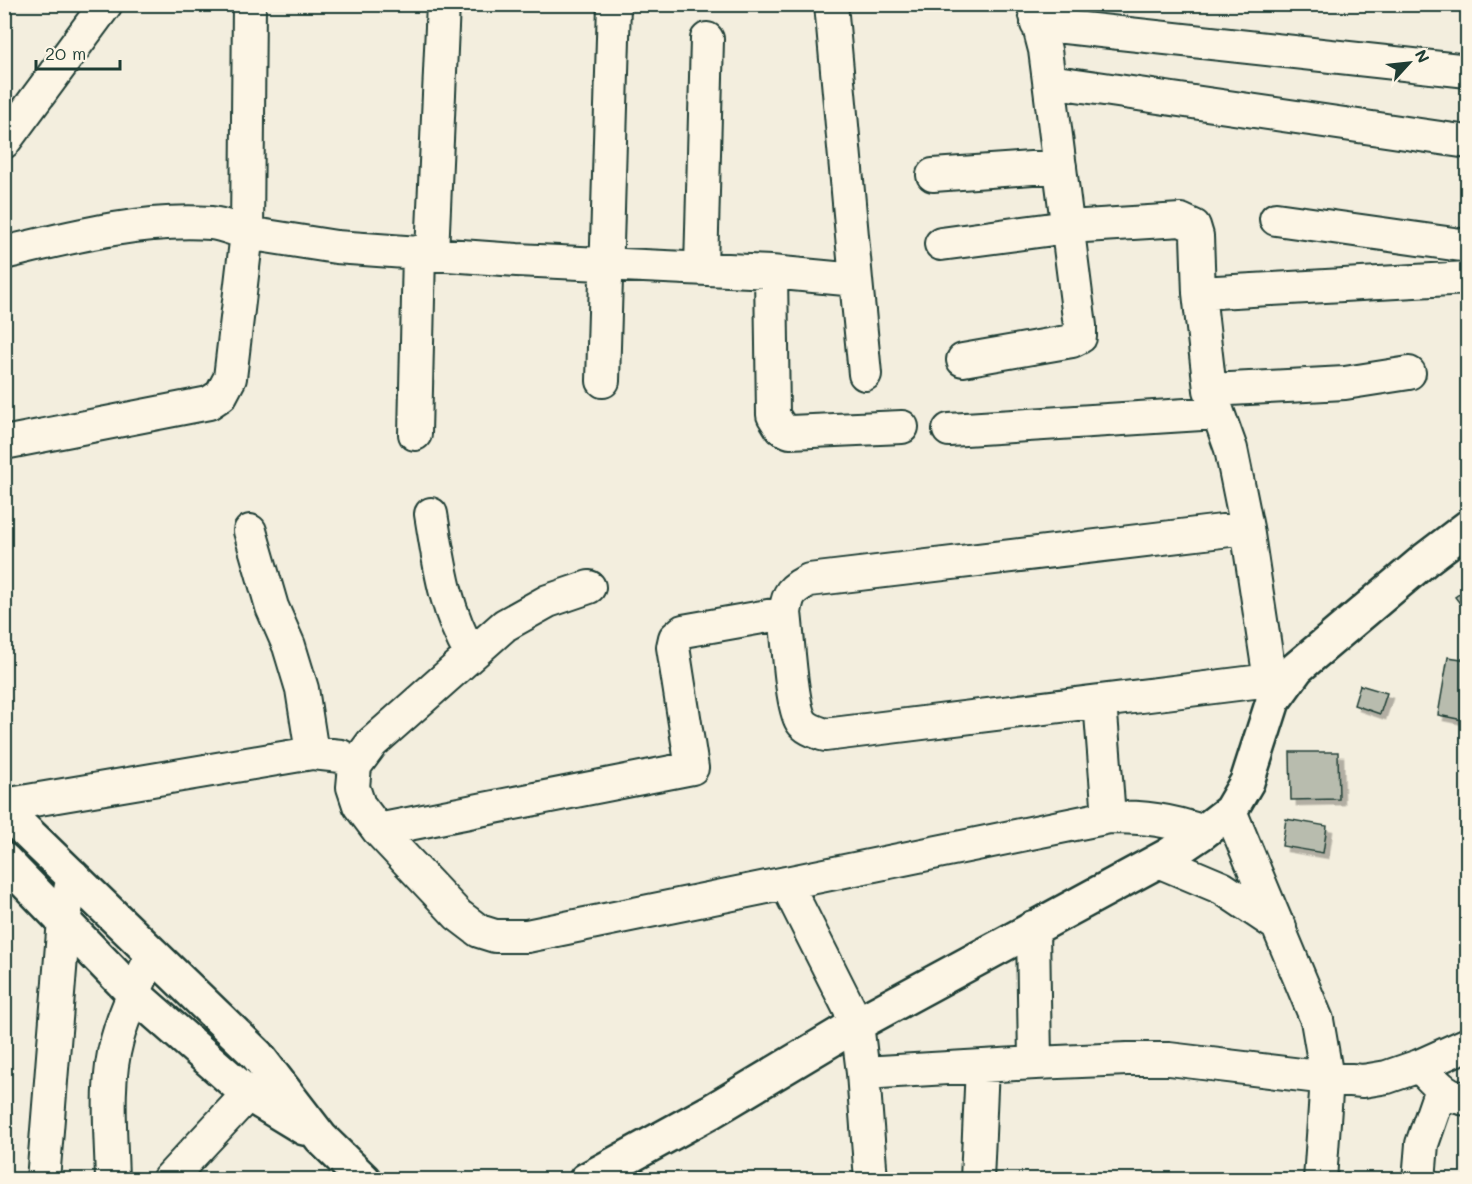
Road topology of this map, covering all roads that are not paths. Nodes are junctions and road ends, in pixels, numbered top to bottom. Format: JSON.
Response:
{"nodes":[{"id":1,"x":106,"y":4,"type":"edge"},
{"id":2,"x":249,"y":4,"type":"edge"},
{"id":3,"x":443,"y":4,"type":"edge"},
{"id":4,"x":614,"y":4,"type":"edge"},
{"id":5,"x":831,"y":4,"type":"edge"},
{"id":6,"x":1035,"y":14,"type":"edge"},
{"id":7,"x":707,"y":39,"type":"dead end"},
{"id":8,"x":1467,"y":71,"type":"edge"},
{"id":9,"x":1049,"y":81,"type":"junction"},
{"id":10,"x":4,"y":142,"type":"edge"},
{"id":11,"x":1467,"y":142,"type":"edge"},
{"id":12,"x":1060,"y":166,"type":"junction"},
{"id":13,"x":933,"y":175,"type":"dead end"},
{"id":14,"x":1275,"y":219,"type":"dead end"},
{"id":15,"x":1068,"y":227,"type":"junction"},
{"id":16,"x":247,"y":233,"type":"junction"},
{"id":17,"x":941,"y":244,"type":"dead end"},
{"id":18,"x":1467,"y":246,"type":"edge"},
{"id":19,"x":426,"y":252,"type":"junction"},
{"id":20,"x":4,"y":253,"type":"edge"},
{"id":21,"x":607,"y":264,"type":"junction"},
{"id":22,"x":701,"y":268,"type":"junction"},
{"id":23,"x":1467,"y":270,"type":"edge"},
{"id":24,"x":771,"y":272,"type":"junction"},
{"id":25,"x":856,"y":280,"type":"junction"},
{"id":26,"x":1199,"y":293,"type":"junction"},
{"id":27,"x":963,"y":360,"type":"dead end"},
{"id":28,"x":1408,"y":373,"type":"dead end"},
{"id":29,"x":865,"y":374,"type":"dead end"},
{"id":30,"x":603,"y":381,"type":"dead end"},
{"id":31,"x":1214,"y":401,"type":"junction"},
{"id":32,"x":902,"y":427,"type":"dead end"},
{"id":33,"x":949,"y":430,"type":"dead end"},
{"id":34,"x":415,"y":434,"type":"dead end"},
{"id":35,"x":4,"y":443,"type":"edge"},
{"id":36,"x":431,"y":514,"type":"dead end"},
{"id":37,"x":1467,"y":527,"type":"edge"},
{"id":38,"x":1247,"y":528,"type":"junction"},
{"id":39,"x":250,"y":531,"type":"dead end"},
{"id":40,"x":589,"y":587,"type":"dead end"},
{"id":41,"x":785,"y":613,"type":"junction"},
{"id":42,"x":471,"y":655,"type":"junction"},
{"id":43,"x":1271,"y":691,"type":"junction"},
{"id":44,"x":1101,"y":701,"type":"junction"},
{"id":45,"x":312,"y":753,"type":"junction"},
{"id":46,"x":355,"y":766,"type":"junction"},
{"id":47,"x":4,"y":805,"type":"edge"},
{"id":48,"x":4,"y":810,"type":"edge"},
{"id":49,"x":1230,"y":811,"type":"junction"},
{"id":50,"x":1109,"y":817,"type":"junction"},
{"id":51,"x":378,"y":830,"type":"junction"},
{"id":52,"x":1203,"y":832,"type":"junction"},
{"id":53,"x":4,"y":860,"type":"edge"},
{"id":54,"x":1158,"y":861,"type":"junction"},
{"id":55,"x":73,"y":876,"type":"junction"},
{"id":56,"x":786,"y":883,"type":"junction"},
{"id":57,"x":64,"y":920,"type":"junction"},
{"id":58,"x":1033,"y":927,"type":"junction"},
{"id":59,"x":1281,"y":928,"type":"junction"},
{"id":60,"x":153,"y":954,"type":"junction"},
{"id":61,"x":133,"y":993,"type":"junction"},
{"id":62,"x":857,"y":1024,"type":"junction"},
{"id":63,"x":1467,"y":1044,"type":"edge"},
{"id":64,"x":1035,"y":1063,"type":"junction"},
{"id":65,"x":982,"y":1066,"type":"junction"},
{"id":66,"x":1419,"y":1066,"type":"junction"},
{"id":67,"x":863,"y":1073,"type":"junction"},
{"id":68,"x":1327,"y":1078,"type":"junction"},
{"id":69,"x":248,"y":1094,"type":"junction"},
{"id":70,"x":1454,"y":1094,"type":"edge"},
{"id":71,"x":321,"y":1138,"type":"junction"},
{"id":72,"x":44,"y":1179,"type":"edge"},
{"id":73,"x":112,"y":1179,"type":"edge"},
{"id":74,"x":168,"y":1179,"type":"edge"},
{"id":75,"x":364,"y":1179,"type":"edge"},
{"id":76,"x":586,"y":1179,"type":"edge"},
{"id":77,"x":871,"y":1179,"type":"edge"},
{"id":78,"x":977,"y":1179,"type":"edge"},
{"id":79,"x":1320,"y":1179,"type":"edge"},
{"id":80,"x":1419,"y":1179,"type":"edge"}],
"edges":[{"from":1,"to":10,"type":"street"},
{"from":2,"to":16,"type":"street"},
{"from":3,"to":19,"type":"street"},
{"from":4,"to":21,"type":"street"},
{"from":5,"to":25,"type":"street"},
{"from":6,"to":8,"type":"street"},
{"from":6,"to":9,"type":"street"},
{"from":7,"to":22,"type":"street"},
{"from":9,"to":11,"type":"street"},
{"from":9,"to":12,"type":"street"},
{"from":12,"to":13,"type":"street"},
{"from":12,"to":15,"type":"street"},
{"from":14,"to":18,"type":"street"},
{"from":15,"to":17,"type":"street"},
{"from":15,"to":26,"type":"street"},
{"from":15,"to":27,"type":"street"},
{"from":16,"to":19,"type":"street"},
{"from":16,"to":20,"type":"street"},
{"from":16,"to":35,"type":"street"},
{"from":19,"to":21,"type":"street"},
{"from":19,"to":34,"type":"street"},
{"from":21,"to":22,"type":"street"},
{"from":21,"to":30,"type":"street"},
{"from":22,"to":24,"type":"street"},
{"from":23,"to":26,"type":"street"},
{"from":24,"to":25,"type":"street"},
{"from":24,"to":32,"type":"street"},
{"from":25,"to":29,"type":"street"},
{"from":26,"to":31,"type":"street"},
{"from":28,"to":31,"type":"street"},
{"from":31,"to":33,"type":"street"},
{"from":31,"to":38,"type":"street"},
{"from":36,"to":42,"type":"street"},
{"from":37,"to":43,"type":"street"},
{"from":38,"to":41,"type":"street"},
{"from":38,"to":43,"type":"street"},
{"from":39,"to":45,"type":"street"},
{"from":40,"to":42,"type":"street"},
{"from":41,"to":44,"type":"street"},
{"from":41,"to":51,"type":"street"},
{"from":42,"to":46,"type":"street"},
{"from":43,"to":44,"type":"street"},
{"from":43,"to":49,"type":"street"},
{"from":44,"to":50,"type":"street"},
{"from":45,"to":46,"type":"street"},
{"from":45,"to":47,"type":"street"},
{"from":46,"to":51,"type":"street"},
{"from":48,"to":55,"type":"street"},
{"from":49,"to":52,"type":"street"},
{"from":49,"to":59,"type":"street"},
{"from":50,"to":52,"type":"street"},
{"from":50,"to":56,"type":"street"},
{"from":51,"to":56,"type":"street"},
{"from":52,"to":54,"type":"street"},
{"from":53,"to":57,"type":"street"},
{"from":54,"to":58,"type":"street"},
{"from":54,"to":59,"type":"street"},
{"from":55,"to":57,"type":"street"},
{"from":55,"to":60,"type":"street"},
{"from":56,"to":62,"type":"street"},
{"from":57,"to":61,"type":"street"},
{"from":57,"to":72,"type":"street"},
{"from":58,"to":62,"type":"street"},
{"from":58,"to":64,"type":"street"},
{"from":59,"to":68,"type":"street"},
{"from":60,"to":61,"type":"street"},
{"from":60,"to":71,"type":"street"},
{"from":61,"to":69,"type":"street"},
{"from":61,"to":73,"type":"street"},
{"from":62,"to":67,"type":"street"},
{"from":62,"to":76,"type":"street"},
{"from":63,"to":66,"type":"street"},
{"from":64,"to":65,"type":"street"},
{"from":64,"to":68,"type":"street"},
{"from":65,"to":67,"type":"street"},
{"from":65,"to":78,"type":"street"},
{"from":66,"to":68,"type":"street"},
{"from":66,"to":70,"type":"street"},
{"from":67,"to":77,"type":"street"},
{"from":68,"to":79,"type":"street"},
{"from":69,"to":71,"type":"street"},
{"from":69,"to":74,"type":"street"},
{"from":70,"to":80,"type":"street"},
{"from":71,"to":75,"type":"street"}]}
